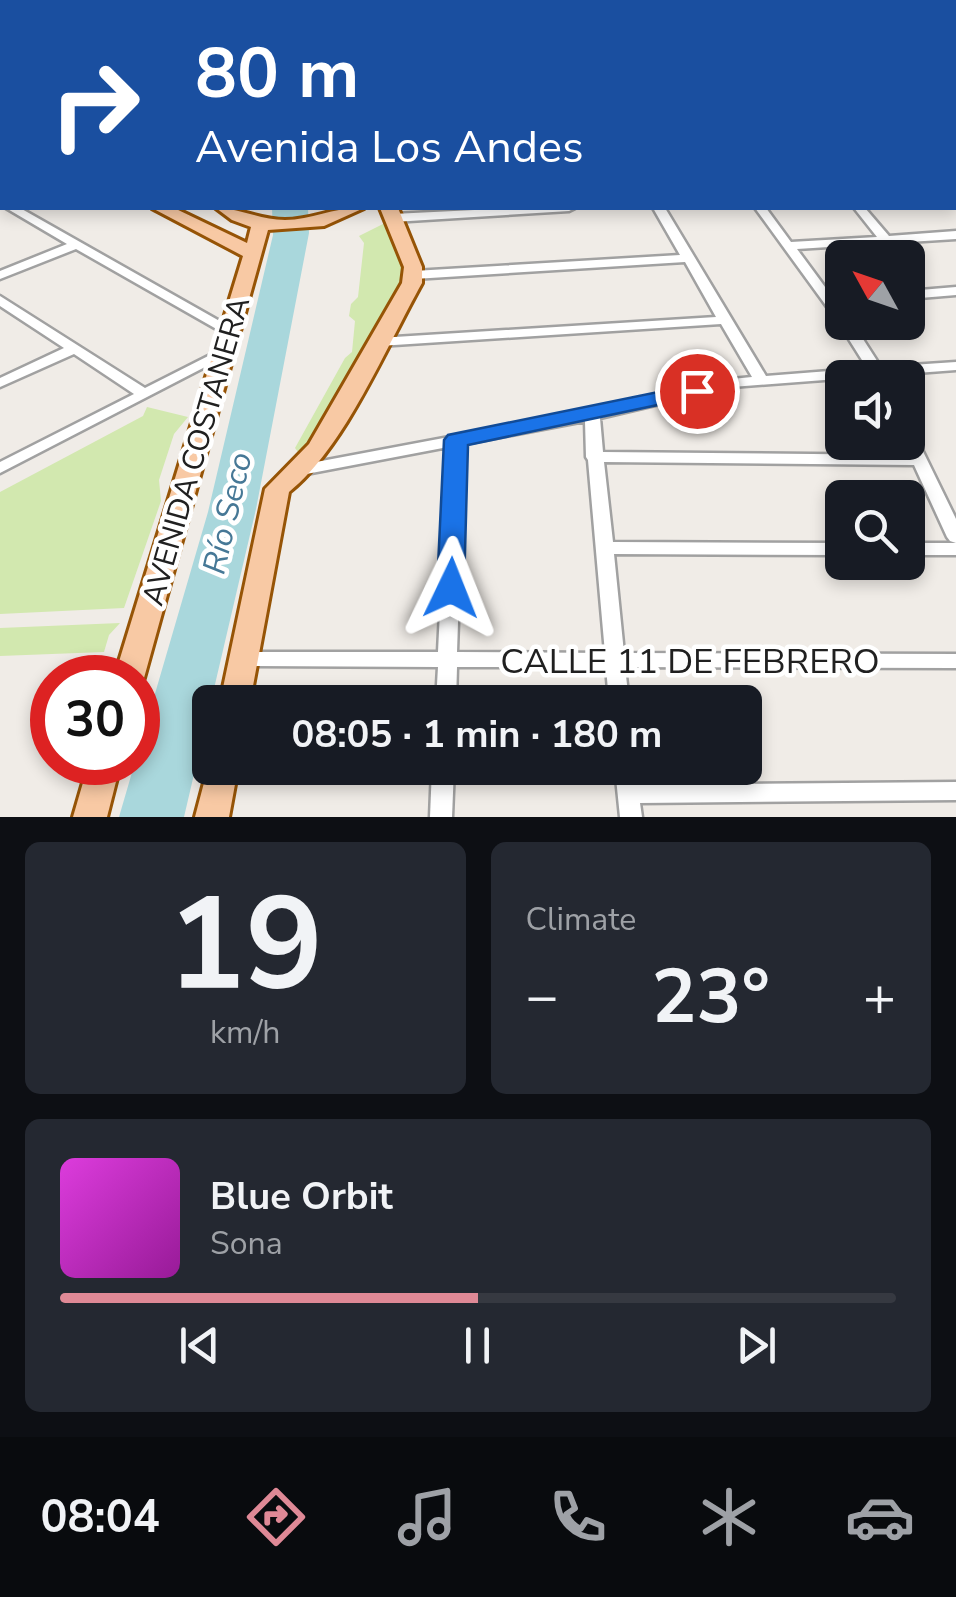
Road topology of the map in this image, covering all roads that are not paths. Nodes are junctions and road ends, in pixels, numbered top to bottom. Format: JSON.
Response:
{"nodes":[{"id":1,"x":16,"y":210,"type":"edge"},
{"id":2,"x":165,"y":210,"type":"edge"},
{"id":3,"x":227,"y":210,"type":"edge"},
{"id":4,"x":349,"y":210,"type":"edge"},
{"id":5,"x":472,"y":210,"type":"edge"},
{"id":6,"x":660,"y":210,"type":"edge"},
{"id":7,"x":762,"y":210,"type":"edge"},
{"id":8,"x":860,"y":210,"type":"edge"},
{"id":9,"x":391,"y":213,"type":"edge"},
{"id":10,"x":267,"y":224,"type":"junction"},
{"id":11,"x":956,"y":235,"type":"edge"},
{"id":12,"x":886,"y":240,"type":"joint"},
{"id":13,"x":77,"y":244,"type":"junction"},
{"id":14,"x":825,"y":244,"type":"edge"},
{"id":15,"x":790,"y":246,"type":"junction"},
{"id":16,"x":254,"y":254,"type":"junction"},
{"id":17,"x":689,"y":258,"type":"junction"},
{"id":18,"x":414,"y":275,"type":"junction"},
{"id":19,"x":0,"y":276,"type":"edge"},
{"id":20,"x":825,"y":287,"type":"edge"},
{"id":21,"x":956,"y":291,"type":"edge"},
{"id":22,"x":925,"y":294,"type":"edge"},
{"id":23,"x":0,"y":300,"type":"edge"},
{"id":24,"x":725,"y":320,"type":"junction"},
{"id":25,"x":230,"y":342,"type":"junction"},
{"id":26,"x":379,"y":342,"type":"junction"},
{"id":27,"x":75,"y":348,"type":"junction"},
{"id":28,"x":956,"y":366,"type":"edge"},
{"id":29,"x":925,"y":369,"type":"edge"},
{"id":30,"x":825,"y":376,"type":"edge"},
{"id":31,"x":760,"y":378,"type":"junction"},
{"id":32,"x":0,"y":383,"type":"edge"},
{"id":33,"x":145,"y":394,"type":"junction"},
{"id":34,"x":592,"y":414,"type":"junction"},
{"id":35,"x":456,"y":440,"type":"junction"},
{"id":36,"x":594,"y":457,"type":"junction"},
{"id":37,"x":825,"y":459,"type":"edge"},
{"id":38,"x":920,"y":460,"type":"edge"},
{"id":39,"x":0,"y":468,"type":"edge"},
{"id":40,"x":301,"y":470,"type":"junction"},
{"id":41,"x":956,"y":537,"type":"edge"},
{"id":42,"x":604,"y":548,"type":"junction"},
{"id":43,"x":825,"y":549,"type":"edge"},
{"id":44,"x":925,"y":549,"type":"edge"},
{"id":45,"x":956,"y":549,"type":"edge"},
{"id":46,"x":136,"y":655,"type":"edge"},
{"id":47,"x":244,"y":658,"type":"junction"},
{"id":48,"x":448,"y":661,"type":"junction"},
{"id":49,"x":615,"y":661,"type":"junction"},
{"id":50,"x":956,"y":661,"type":"edge"},
{"id":51,"x":239,"y":685,"type":"edge"},
{"id":52,"x":447,"y":685,"type":"edge"},
{"id":53,"x":617,"y":685,"type":"edge"},
{"id":54,"x":99,"y":785,"type":"edge"},
{"id":55,"x":219,"y":785,"type":"edge"},
{"id":56,"x":442,"y":785,"type":"edge"},
{"id":57,"x":956,"y":791,"type":"edge"},
{"id":58,"x":630,"y":806,"type":"edge"},
{"id":59,"x":90,"y":817,"type":"edge"},
{"id":60,"x":212,"y":817,"type":"edge"},
{"id":61,"x":441,"y":817,"type":"edge"}],
"edges":[{"from":1,"to":13,"type":"street"},
{"from":2,"to":16,"type":"main road"},
{"from":3,"to":10,"type":"main road"},
{"from":4,"to":10,"type":"main road"},
{"from":5,"to":9,"type":"street"},
{"from":6,"to":17,"type":"street"},
{"from":7,"to":15,"type":"street"},
{"from":8,"to":12,"type":"street"},
{"from":9,"to":18,"type":"main road"},
{"from":10,"to":16,"type":"main road","name":"AVENIDA COSTANERA"},
{"from":11,"to":12,"type":"street"},
{"from":13,"to":19,"type":"street"},
{"from":13,"to":25,"type":"street"},
{"from":14,"to":15,"type":"street"},
{"from":15,"to":20,"type":"street"},
{"from":16,"to":25,"type":"main road","name":"AVENIDA COSTANERA"},
{"from":17,"to":18,"type":"street"},
{"from":17,"to":24,"type":"street"},
{"from":18,"to":26,"type":"main road"},
{"from":21,"to":22,"type":"street"},
{"from":23,"to":27,"type":"street"},
{"from":24,"to":26,"type":"street"},
{"from":24,"to":31,"type":"street"},
{"from":25,"to":33,"type":"street"},
{"from":25,"to":46,"type":"main road","name":"AVENIDA COSTANERA"},
{"from":26,"to":40,"type":"main road"},
{"from":27,"to":32,"type":"street"},
{"from":27,"to":33,"type":"street"},
{"from":28,"to":29,"type":"street"},
{"from":30,"to":31,"type":"street"},
{"from":31,"to":34,"type":"street"},
{"from":33,"to":39,"type":"street"},
{"from":34,"to":35,"type":"street"},
{"from":34,"to":36,"type":"street"},
{"from":35,"to":40,"type":"street"},
{"from":35,"to":48,"type":"street"},
{"from":36,"to":37,"type":"street"},
{"from":36,"to":42,"type":"street"},
{"from":38,"to":41,"type":"street"},
{"from":40,"to":47,"type":"main road"},
{"from":42,"to":43,"type":"street"},
{"from":42,"to":49,"type":"street"},
{"from":44,"to":45,"type":"street"},
{"from":47,"to":48,"type":"street","name":"CALLE 11 DE FEBRERO"},
{"from":47,"to":51,"type":"main road"},
{"from":48,"to":49,"type":"street","name":"CALLE 11 DE FEBRERO"},
{"from":48,"to":52,"type":"street"},
{"from":49,"to":50,"type":"street","name":"CALLE 11 DE FEBRERO"},
{"from":49,"to":53,"type":"street"},
{"from":54,"to":59,"type":"main road"},
{"from":55,"to":60,"type":"main road"},
{"from":56,"to":61,"type":"street"},
{"from":57,"to":58,"type":"street"}]}
